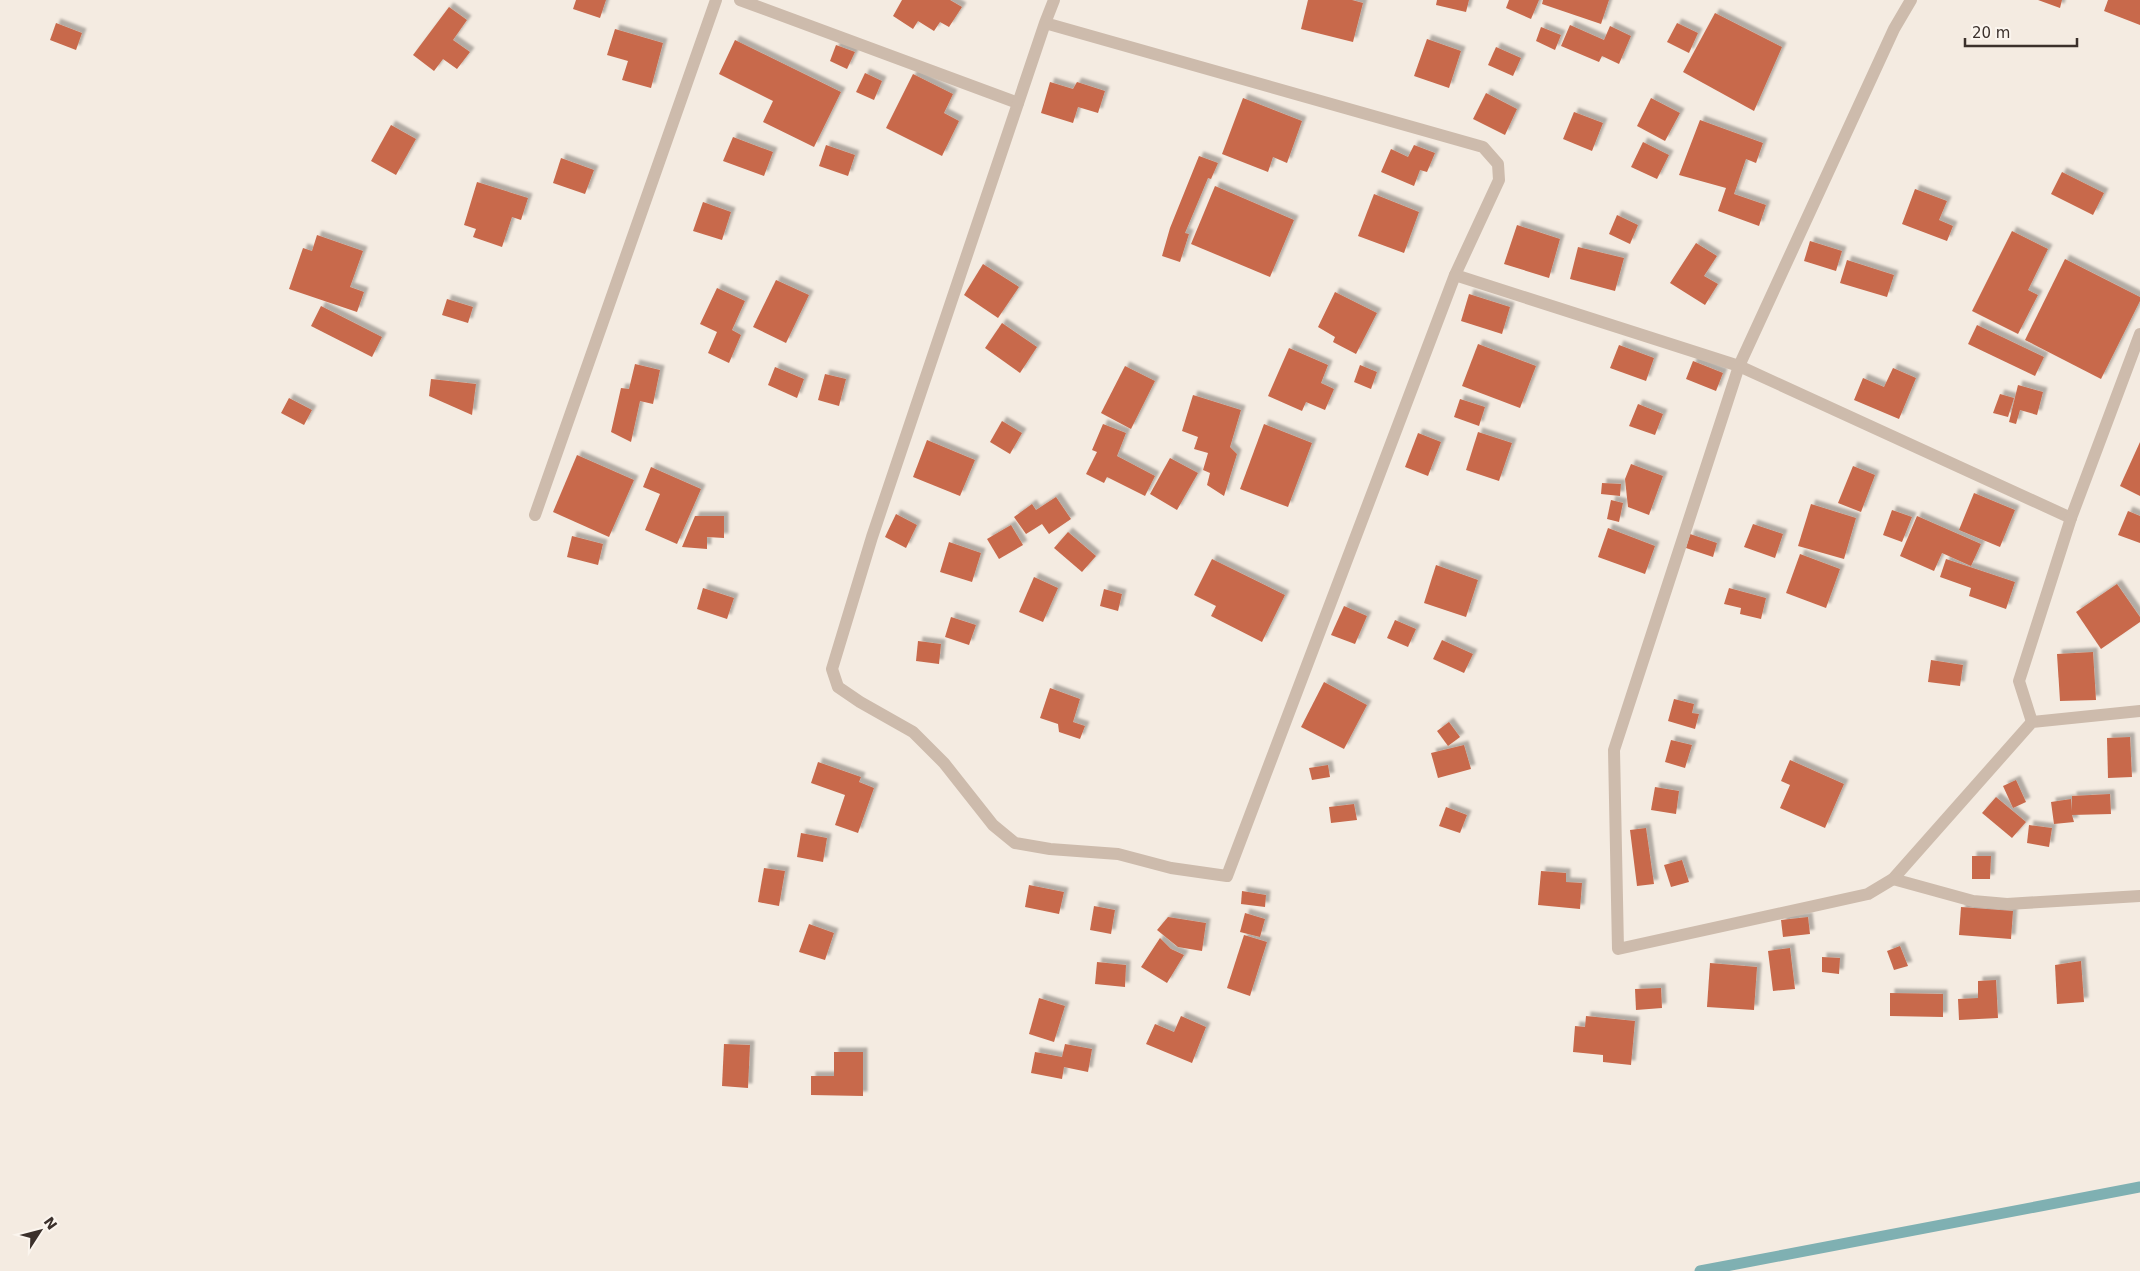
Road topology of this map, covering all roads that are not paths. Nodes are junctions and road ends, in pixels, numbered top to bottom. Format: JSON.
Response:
{"nodes":[{"id":1,"x":716,"y":0,"type":"edge"},
{"id":2,"x":740,"y":0,"type":"edge"},
{"id":3,"x":1054,"y":0,"type":"edge"},
{"id":4,"x":1911,"y":0,"type":"edge"},
{"id":5,"x":1045,"y":23,"type":"junction"},
{"id":6,"x":1018,"y":103,"type":"junction"},
{"id":7,"x":1455,"y":275,"type":"junction"},
{"id":8,"x":2140,"y":334,"type":"edge"},
{"id":9,"x":1739,"y":366,"type":"junction"},
{"id":10,"x":535,"y":515,"type":"dead end"},
{"id":11,"x":2071,"y":518,"type":"junction"},
{"id":12,"x":2140,"y":711,"type":"edge"},
{"id":13,"x":2032,"y":722,"type":"junction"},
{"id":14,"x":1893,"y":879,"type":"junction"},
{"id":15,"x":2140,"y":896,"type":"edge"}],
"edges":[{"from":1,"to":10,"type":"street"},
{"from":2,"to":6,"type":"street"},
{"from":3,"to":5,"type":"street"},
{"from":4,"to":9,"type":"street"},
{"from":5,"to":6,"type":"street"},
{"from":5,"to":7,"type":"street"},
{"from":6,"to":7,"type":"street"},
{"from":7,"to":9,"type":"street"},
{"from":8,"to":11,"type":"street"},
{"from":9,"to":11,"type":"street"},
{"from":9,"to":14,"type":"street"},
{"from":11,"to":13,"type":"street"},
{"from":12,"to":13,"type":"street"},
{"from":13,"to":14,"type":"street"},
{"from":14,"to":15,"type":"street"}]}
